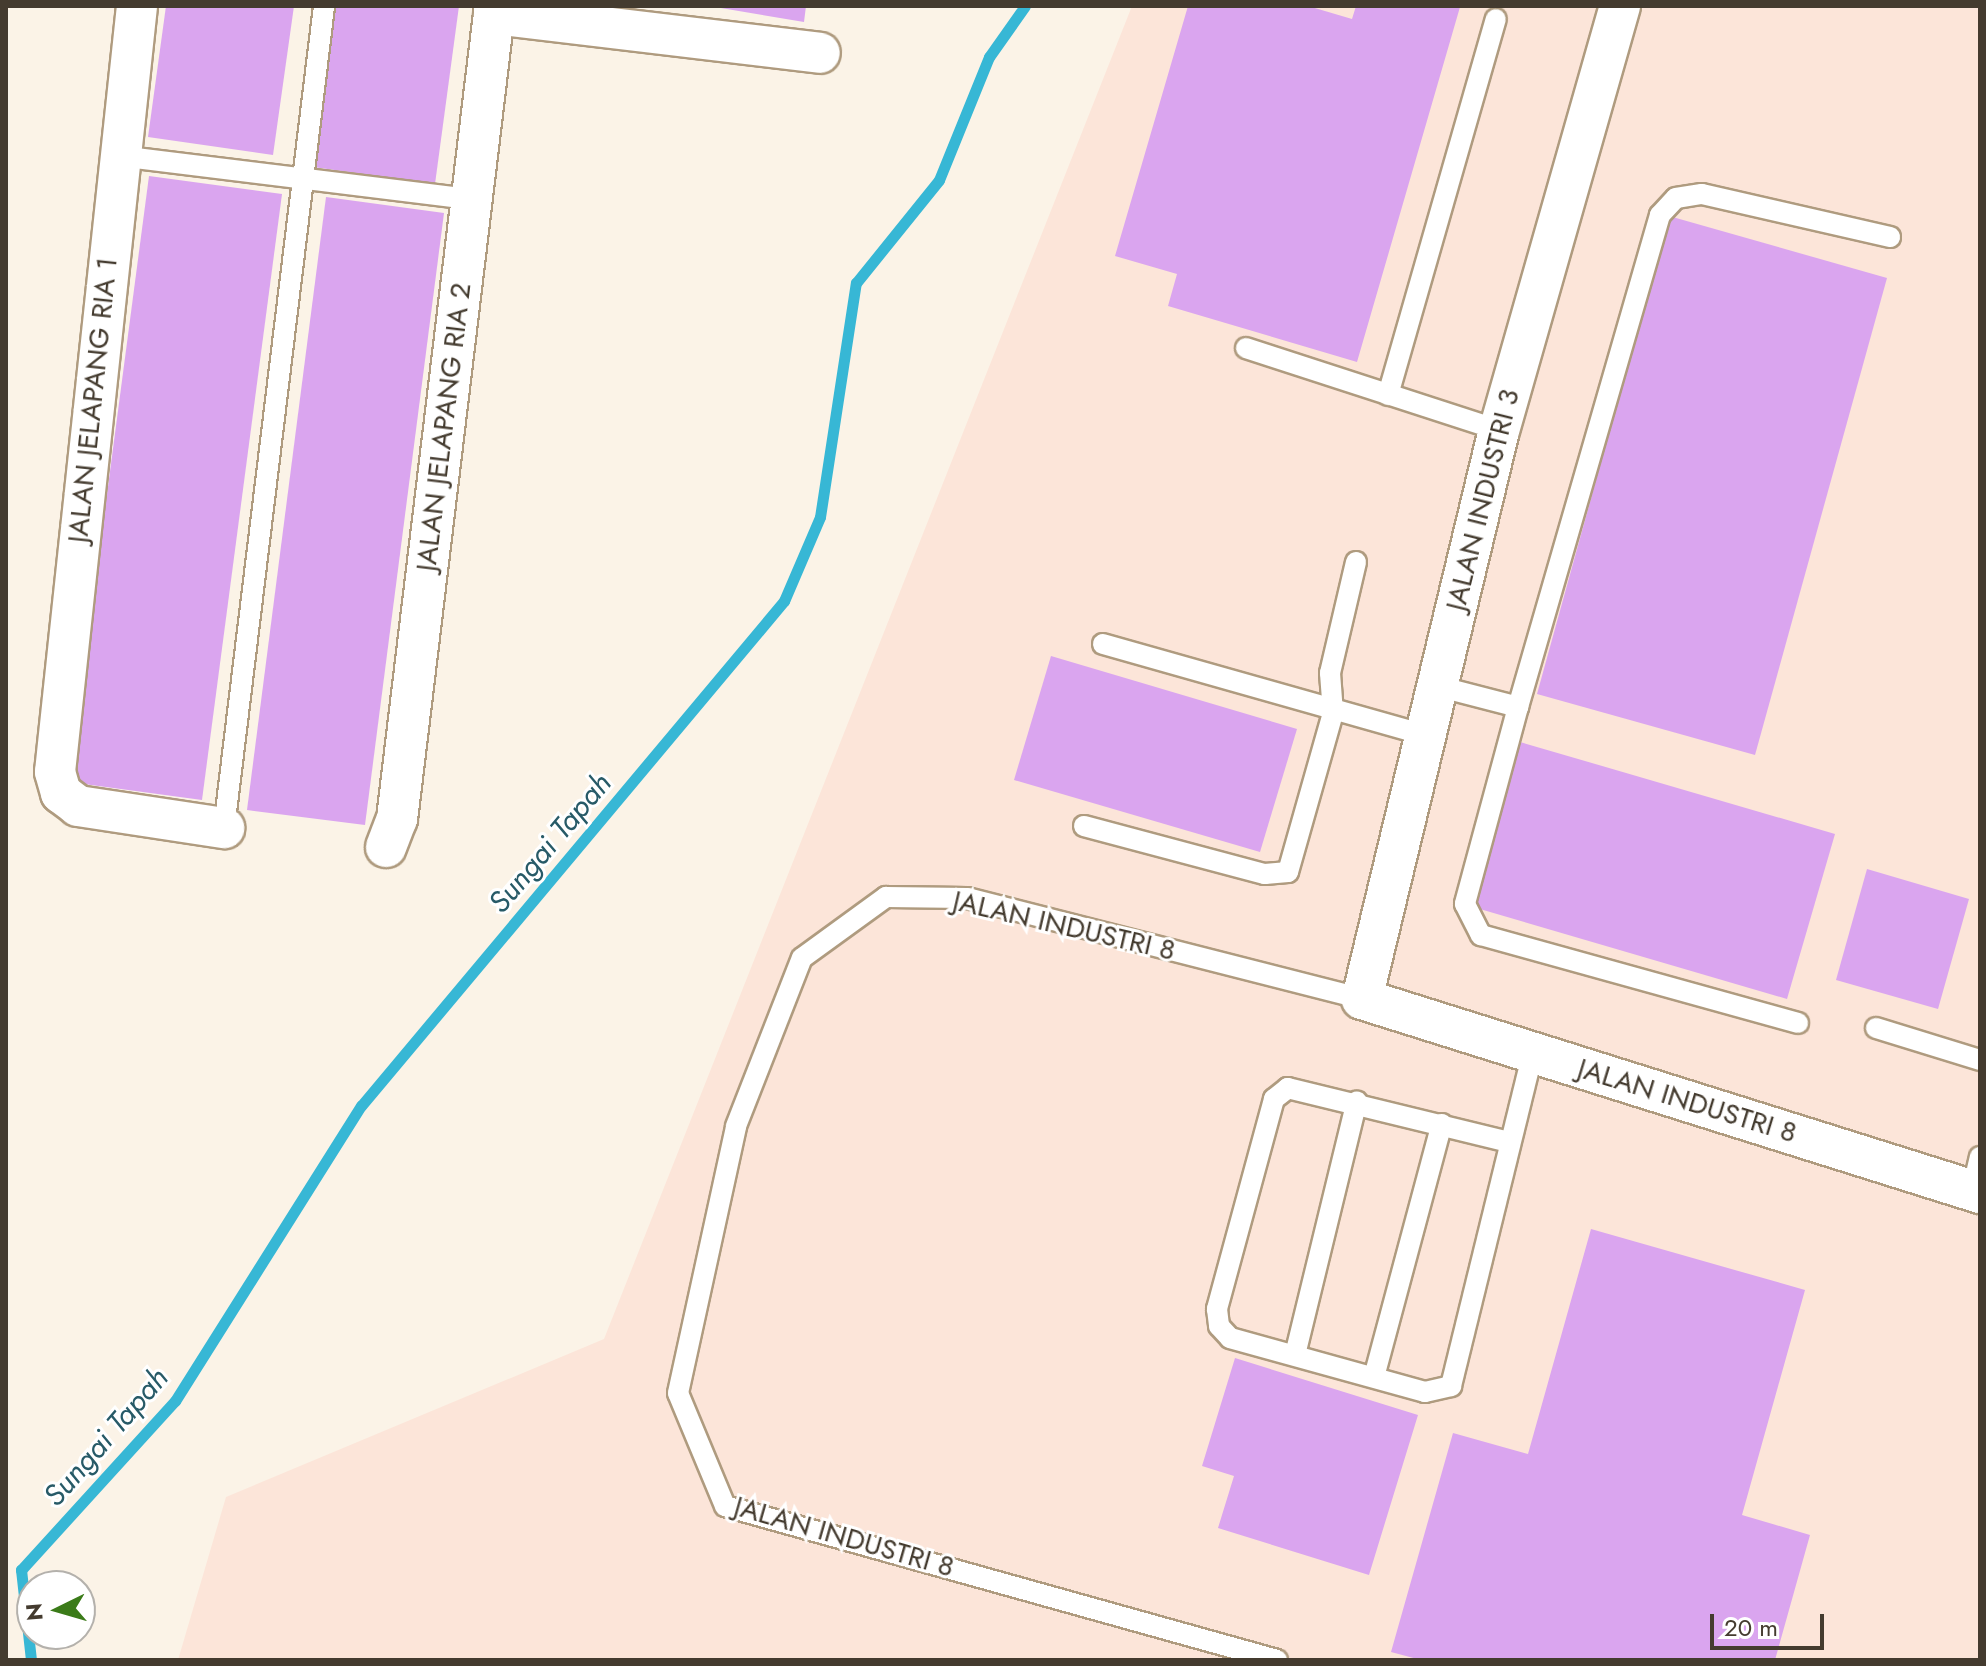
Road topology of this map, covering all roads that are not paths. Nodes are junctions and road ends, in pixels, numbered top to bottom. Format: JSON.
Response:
{"nodes":[{"id":1,"x":137,"y":6,"type":"edge"},
{"id":2,"x":324,"y":6,"type":"edge"},
{"id":3,"x":1620,"y":6,"type":"edge"},
{"id":4,"x":495,"y":10,"type":"edge"},
{"id":5,"x":1496,"y":19,"type":"dead end"},
{"id":6,"x":820,"y":53,"type":"dead end"},
{"id":7,"x":119,"y":156,"type":"junction"},
{"id":8,"x":301,"y":180,"type":"junction"},
{"id":9,"x":471,"y":199,"type":"junction"},
{"id":10,"x":1890,"y":237,"type":"dead end"},
{"id":11,"x":1246,"y":348,"type":"dead end"},
{"id":12,"x":1388,"y":395,"type":"junction"},
{"id":13,"x":1499,"y":430,"type":"junction"},
{"id":14,"x":1356,"y":562,"type":"dead end"},
{"id":15,"x":1103,"y":644,"type":"dead end"},
{"id":16,"x":1437,"y":686,"type":"junction"},
{"id":17,"x":1518,"y":707,"type":"junction"},
{"id":18,"x":1333,"y":713,"type":"junction"},
{"id":19,"x":1425,"y":735,"type":"junction"},
{"id":20,"x":1084,"y":826,"type":"dead end"},
{"id":21,"x":224,"y":828,"type":"joint"},
{"id":22,"x":386,"y":847,"type":"dead end"},
{"id":23,"x":1362,"y":999,"type":"junction"},
{"id":24,"x":1798,"y":1023,"type":"dead end"},
{"id":25,"x":1876,"y":1028,"type":"dead end"},
{"id":26,"x":1533,"y":1053,"type":"junction"},
{"id":27,"x":1980,"y":1060,"type":"edge"},
{"id":28,"x":1357,"y":1101,"type":"junction"},
{"id":29,"x":1442,"y":1124,"type":"junction"},
{"id":30,"x":1509,"y":1142,"type":"junction"},
{"id":31,"x":1977,"y":1180,"type":"edge"},
{"id":32,"x":1295,"y":1355,"type":"junction"},
{"id":33,"x":1374,"y":1377,"type":"junction"},
{"id":34,"x":1277,"y":1660,"type":"edge"}],
"edges":[{"from":1,"to":7,"type":"street","name":"JALAN JELAPANG RIA 1"},
{"from":2,"to":8,"type":"lane"},
{"from":3,"to":13,"type":"street","name":"JALAN INDUSTRI 3"},
{"from":4,"to":6,"type":"street"},
{"from":4,"to":9,"type":"street","name":"JALAN JELAPANG RIA 2"},
{"from":5,"to":12,"type":"lane"},
{"from":7,"to":8,"type":"lane"},
{"from":7,"to":21,"type":"street","name":"JALAN JELAPANG RIA 1"},
{"from":8,"to":9,"type":"lane"},
{"from":8,"to":21,"type":"lane"},
{"from":9,"to":22,"type":"street","name":"JALAN JELAPANG RIA 2"},
{"from":10,"to":17,"type":"lane"},
{"from":11,"to":12,"type":"lane"},
{"from":12,"to":13,"type":"lane"},
{"from":13,"to":16,"type":"street","name":"JALAN INDUSTRI 3"},
{"from":14,"to":18,"type":"lane"},
{"from":15,"to":18,"type":"lane"},
{"from":16,"to":17,"type":"lane"},
{"from":16,"to":19,"type":"street","name":"JALAN INDUSTRI 3"},
{"from":17,"to":24,"type":"lane"},
{"from":18,"to":19,"type":"lane"},
{"from":18,"to":20,"type":"lane"},
{"from":19,"to":23,"type":"street","name":"JALAN INDUSTRI 3"},
{"from":23,"to":26,"type":"street","name":"JALAN INDUSTRI 8"},
{"from":23,"to":34,"type":"lane","name":"JALAN INDUSTRI 8"},
{"from":25,"to":27,"type":"lane"},
{"from":26,"to":30,"type":"lane"},
{"from":26,"to":31,"type":"street","name":"JALAN INDUSTRI 8"},
{"from":28,"to":29,"type":"lane"},
{"from":28,"to":32,"type":"lane"},
{"from":28,"to":32,"type":"lane"},
{"from":29,"to":30,"type":"lane"},
{"from":29,"to":33,"type":"lane"},
{"from":30,"to":33,"type":"lane"},
{"from":32,"to":33,"type":"lane"}]}
